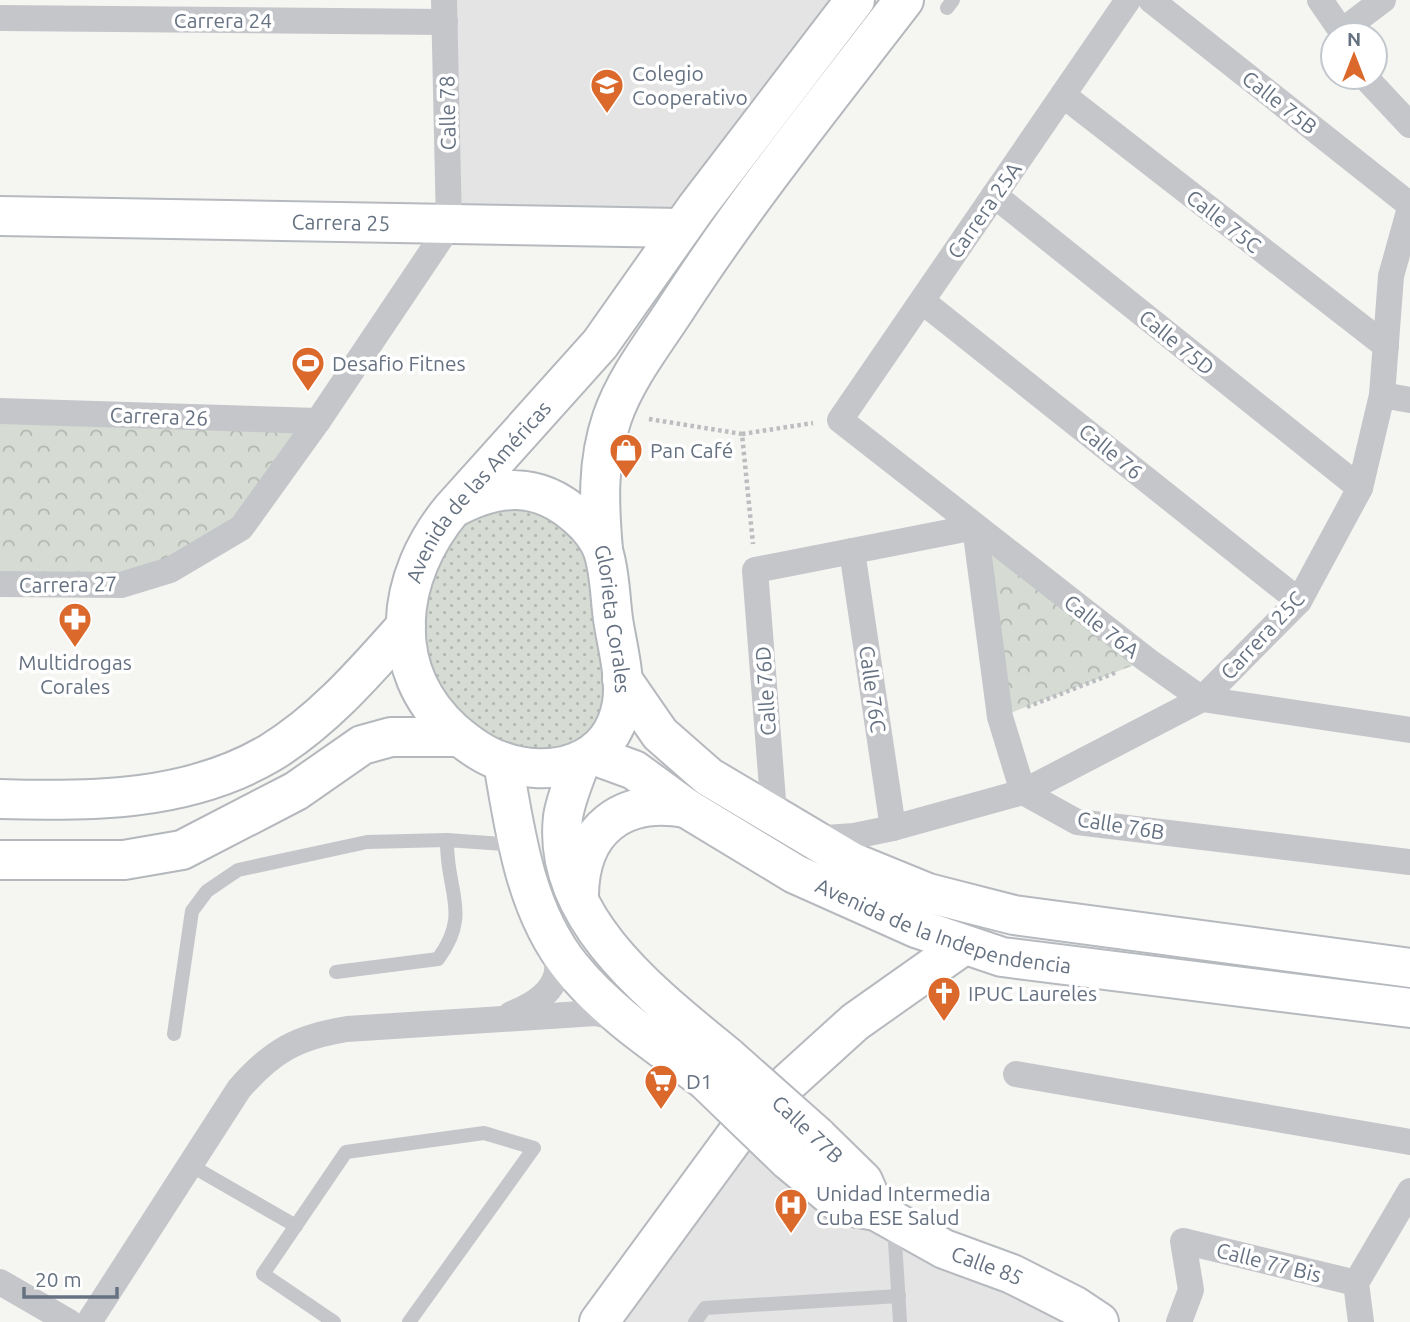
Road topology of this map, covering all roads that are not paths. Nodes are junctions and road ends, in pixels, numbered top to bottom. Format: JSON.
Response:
{"nodes":[{"id":1,"x":855,"y":0,"type":"edge"},
{"id":2,"x":904,"y":0,"type":"edge"},
{"id":3,"x":1128,"y":0,"type":"edge"},
{"id":4,"x":1150,"y":0,"type":"edge"},
{"id":5,"x":1320,"y":0,"type":"edge"},
{"id":6,"x":1383,"y":0,"type":"edge"},
{"id":7,"x":445,"y":11,"type":"edge"},
{"id":8,"x":0,"y":18,"type":"edge"},
{"id":9,"x":1335,"y":21,"type":"edge"},
{"id":10,"x":1358,"y":21,"type":"edge"},
{"id":11,"x":1378,"y":91,"type":"edge"},
{"id":12,"x":1063,"y":96,"type":"junction"},
{"id":13,"x":1410,"y":125,"type":"edge"},
{"id":14,"x":994,"y":195,"type":"junction"},
{"id":15,"x":1410,"y":206,"type":"edge"},
{"id":16,"x":0,"y":216,"type":"edge"},
{"id":17,"x":449,"y":226,"type":"junction"},
{"id":18,"x":681,"y":228,"type":"junction"},
{"id":19,"x":922,"y":300,"type":"junction"},
{"id":20,"x":1386,"y":346,"type":"junction"},
{"id":21,"x":1382,"y":395,"type":"junction"},
{"id":22,"x":1410,"y":400,"type":"edge"},
{"id":23,"x":0,"y":411,"type":"edge"},
{"id":24,"x":840,"y":420,"type":"joint"},
{"id":25,"x":318,"y":421,"type":"junction"},
{"id":26,"x":1360,"y":488,"type":"junction"},
{"id":27,"x":452,"y":509,"type":"junction"},
{"id":28,"x":975,"y":527,"type":"junction"},
{"id":29,"x":603,"y":550,"type":"junction"},
{"id":30,"x":852,"y":551,"type":"junction"},
{"id":31,"x":0,"y":584,"type":"edge"},
{"id":32,"x":1299,"y":601,"type":"junction"},
{"id":33,"x":406,"y":626,"type":"junction"},
{"id":34,"x":622,"y":679,"type":"junction"},
{"id":35,"x":1202,"y":699,"type":"junction"},
{"id":36,"x":1410,"y":730,"type":"edge"},
{"id":37,"x":459,"y":737,"type":"junction"},
{"id":38,"x":587,"y":758,"type":"junction"},
{"id":39,"x":503,"y":762,"type":"junction"},
{"id":40,"x":1023,"y":792,"type":"junction"},
{"id":41,"x":0,"y":799,"type":"edge"},
{"id":42,"x":686,"y":808,"type":"junction"},
{"id":43,"x":774,"y":813,"type":"junction"},
{"id":44,"x":893,"y":828,"type":"junction"},
{"id":45,"x":447,"y":840,"type":"junction"},
{"id":46,"x":517,"y":845,"type":"junction"},
{"id":47,"x":853,"y":849,"type":"junction"},
{"id":48,"x":0,"y":860,"type":"edge"},
{"id":49,"x":1410,"y":862,"type":"edge"},
{"id":50,"x":579,"y":897,"type":"junction"},
{"id":51,"x":554,"y":941,"type":"junction"},
{"id":52,"x":964,"y":945,"type":"junction"},
{"id":53,"x":1410,"y":968,"type":"edge"},
{"id":54,"x":336,"y":972,"type":"dead end"},
{"id":55,"x":1410,"y":1008,"type":"edge"},
{"id":56,"x":500,"y":1018,"type":"junction"},
{"id":57,"x":626,"y":1020,"type":"junction"},
{"id":58,"x":174,"y":1034,"type":"dead end"},
{"id":59,"x":717,"y":1068,"type":"junction"},
{"id":60,"x":1016,"y":1074,"type":"dead end"},
{"id":61,"x":1410,"y":1142,"type":"edge"},
{"id":62,"x":190,"y":1165,"type":"junction"},
{"id":63,"x":1410,"y":1191,"type":"edge"},
{"id":64,"x":885,"y":1216,"type":"junction"},
{"id":65,"x":296,"y":1226,"type":"junction"},
{"id":66,"x":0,"y":1282,"type":"edge"},
{"id":67,"x":1356,"y":1283,"type":"junction"},
{"id":68,"x":899,"y":1296,"type":"junction"},
{"id":69,"x":1083,"y":1317,"type":"edge"},
{"id":70,"x":69,"y":1322,"type":"edge"},
{"id":71,"x":89,"y":1322,"type":"edge"},
{"id":72,"x":334,"y":1322,"type":"edge"},
{"id":73,"x":409,"y":1322,"type":"edge"},
{"id":74,"x":598,"y":1322,"type":"edge"},
{"id":75,"x":695,"y":1322,"type":"edge"},
{"id":76,"x":900,"y":1322,"type":"edge"},
{"id":77,"x":1179,"y":1322,"type":"edge"},
{"id":78,"x":1360,"y":1322,"type":"edge"}],
"edges":[{"from":1,"to":18,"type":"main road","name":"Avenida de las Américas"},
{"from":2,"to":29,"type":"main road"},
{"from":3,"to":12,"type":"street","name":"Carrera 25A"},
{"from":4,"to":15,"type":"street","name":"Calle 75B"},
{"from":5,"to":9,"type":"street"},
{"from":6,"to":10,"type":"street"},
{"from":7,"to":8,"type":"street","name":"Carrera 24"},
{"from":7,"to":17,"type":"street","name":"Calle 78"},
{"from":11,"to":13,"type":"street"},
{"from":12,"to":14,"type":"street","name":"Carrera 25A"},
{"from":12,"to":20,"type":"street","name":"Calle 75C"},
{"from":14,"to":19,"type":"street","name":"Carrera 25A"},
{"from":14,"to":26,"type":"street","name":"Calle 75D"},
{"from":15,"to":20,"type":"street","name":"Carrera 25C"},
{"from":16,"to":17,"type":"main road","name":"Carrera 25"},
{"from":17,"to":18,"type":"main road","name":"Carrera 25"},
{"from":17,"to":25,"type":"street","name":"Carrera 27"},
{"from":18,"to":27,"type":"main road","name":"Avenida de las Américas"},
{"from":19,"to":24,"type":"street","name":"Carrera 25A"},
{"from":19,"to":32,"type":"street","name":"Calle 76"},
{"from":20,"to":21,"type":"street","name":"Carrera 25C"},
{"from":21,"to":22,"type":"street"},
{"from":21,"to":26,"type":"street","name":"Carrera 25C"},
{"from":23,"to":25,"type":"street","name":"Carrera 26"},
{"from":24,"to":28,"type":"street","name":"Calle 76A"},
{"from":25,"to":31,"type":"street","name":"Carrera 27"},
{"from":26,"to":32,"type":"street","name":"Carrera 25C"},
{"from":27,"to":29,"type":"main road","name":"Glorieta Corales"},
{"from":27,"to":33,"type":"main road","name":"Avenida de las Américas"},
{"from":28,"to":30,"type":"street"},
{"from":28,"to":35,"type":"street","name":"Calle 76A"},
{"from":28,"to":40,"type":"street"},
{"from":29,"to":34,"type":"main road","name":"Glorieta Corales"},
{"from":30,"to":43,"type":"street","name":"Calle 76D"},
{"from":30,"to":44,"type":"street","name":"Calle 76C"},
{"from":32,"to":35,"type":"street","name":"Carrera 25C"},
{"from":33,"to":37,"type":"main road"},
{"from":33,"to":41,"type":"main road"},
{"from":34,"to":38,"type":"main road","name":"Glorieta Corales"},
{"from":34,"to":43,"type":"main road","name":"Avenida de la Independencia"},
{"from":35,"to":36,"type":"street","name":"Calle 76A"},
{"from":35,"to":40,"type":"street","name":"Carrera 25C"},
{"from":37,"to":39,"type":"main road"},
{"from":37,"to":48,"type":"main road"},
{"from":38,"to":39,"type":"main road"},
{"from":38,"to":42,"type":"main road","name":"Avenida de la Independencia"},
{"from":38,"to":50,"type":"main road","name":"Calle 77B"},
{"from":39,"to":46,"type":"main road","name":"Calle 77B"},
{"from":40,"to":44,"type":"street","name":"Carrera 25C"},
{"from":40,"to":49,"type":"street","name":"Calle 76B"},
{"from":42,"to":50,"type":"main road"},
{"from":42,"to":52,"type":"main road","name":"Avenida de la Independencia"},
{"from":43,"to":47,"type":"main road","name":"Avenida de la Independencia"},
{"from":44,"to":47,"type":"street","name":"Carrera 25C"},
{"from":45,"to":46,"type":"lane"},
{"from":45,"to":54,"type":"lane"},
{"from":45,"to":58,"type":"lane"},
{"from":46,"to":51,"type":"main road","name":"Calle 77B"},
{"from":47,"to":53,"type":"main road","name":"Avenida de la Independencia"},
{"from":50,"to":59,"type":"main road","name":"Calle 77B"},
{"from":51,"to":56,"type":"street"},
{"from":51,"to":57,"type":"main road","name":"Calle 77B"},
{"from":52,"to":55,"type":"main road","name":"Avenida de la Independencia"},
{"from":52,"to":74,"type":"main road"},
{"from":56,"to":57,"type":"street"},
{"from":56,"to":62,"type":"street"},
{"from":57,"to":59,"type":"main road","name":"Calle 77B"},
{"from":59,"to":64,"type":"main road","name":"Calle 77B","bridge":true},
{"from":59,"to":64,"type":"main road","name":"Calle 77B","bridge":true},
{"from":60,"to":61,"type":"street"},
{"from":62,"to":65,"type":"lane"},
{"from":62,"to":71,"type":"street"},
{"from":63,"to":67,"type":"street"},
{"from":64,"to":68,"type":"lane"},
{"from":64,"to":69,"type":"main road","name":"Calle 85"},
{"from":65,"to":72,"type":"lane"},
{"from":65,"to":73,"type":"lane"},
{"from":66,"to":70,"type":"street"},
{"from":67,"to":77,"type":"street","name":"Calle 77 Bis"},
{"from":67,"to":78,"type":"street"},
{"from":68,"to":75,"type":"lane"},
{"from":68,"to":76,"type":"lane"}]}
